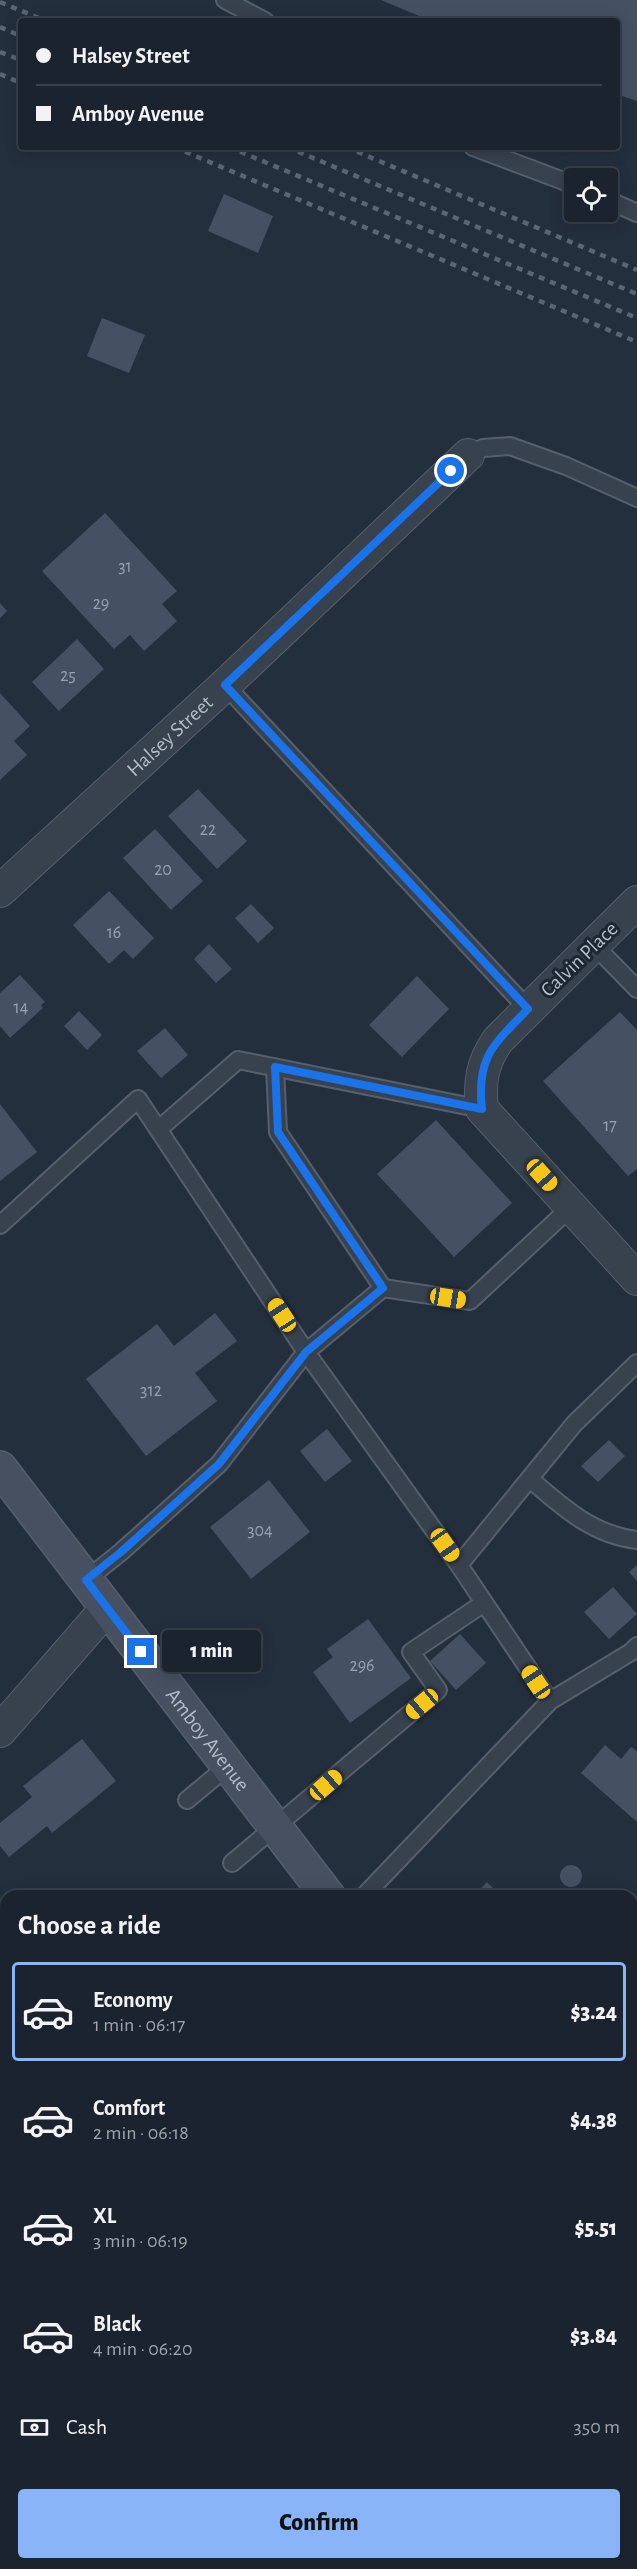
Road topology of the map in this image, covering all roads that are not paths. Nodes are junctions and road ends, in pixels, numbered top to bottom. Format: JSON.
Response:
{"nodes":[{"id":1,"x":225,"y":0,"type":"edge"},
{"id":2,"x":259,"y":18,"type":"edge"},
{"id":3,"x":481,"y":150,"type":"edge"},
{"id":4,"x":564,"y":181,"type":"edge"},
{"id":5,"x":618,"y":204,"type":"edge"},
{"id":6,"x":637,"y":213,"type":"edge"},
{"id":7,"x":468,"y":455,"type":"joint"},
{"id":8,"x":637,"y":498,"type":"edge"},
{"id":9,"x":225,"y":685,"type":"junction"},
{"id":10,"x":0,"y":891,"type":"edge"},
{"id":11,"x":637,"y":902,"type":"edge"},
{"id":12,"x":594,"y":945,"type":"junction"},
{"id":13,"x":637,"y":989,"type":"edge"},
{"id":14,"x":528,"y":1009,"type":"junction"},
{"id":15,"x":275,"y":1067,"type":"junction"},
{"id":16,"x":482,"y":1109,"type":"junction"},
{"id":17,"x":159,"y":1128,"type":"junction"},
{"id":18,"x":571,"y":1207,"type":"junction"},
{"id":19,"x":0,"y":1225,"type":"edge"},
{"id":20,"x":637,"y":1279,"type":"edge"},
{"id":21,"x":383,"y":1288,"type":"junction"},
{"id":22,"x":306,"y":1352,"type":"junction"},
{"id":23,"x":637,"y":1363,"type":"edge"},
{"id":24,"x":0,"y":1468,"type":"edge"},
{"id":25,"x":530,"y":1479,"type":"junction"},
{"id":26,"x":637,"y":1540,"type":"edge"},
{"id":27,"x":459,"y":1565,"type":"junction"},
{"id":28,"x":86,"y":1580,"type":"junction"},
{"id":29,"x":484,"y":1603,"type":"junction"},
{"id":30,"x":107,"y":1608,"type":"junction"},
{"id":31,"x":637,"y":1646,"type":"edge"},
{"id":32,"x":550,"y":1701,"type":"junction"},
{"id":33,"x":0,"y":1731,"type":"edge"},
{"id":34,"x":228,"y":1766,"type":"junction"},
{"id":35,"x":187,"y":1800,"type":"dead end"},
{"id":36,"x":276,"y":1828,"type":"junction"},
{"id":37,"x":232,"y":1863,"type":"dead end"},
{"id":38,"x":322,"y":1890,"type":"edge"},
{"id":39,"x":370,"y":1890,"type":"edge"}],
"edges":[{"from":1,"to":2,"type":"lane"},
{"from":3,"to":4,"type":"lane"},
{"from":5,"to":6,"type":"lane"},
{"from":7,"to":8,"type":"lane"},
{"from":7,"to":9,"type":"street","name":"Halsey Street"},
{"from":9,"to":10,"type":"street","name":"Halsey Street"},
{"from":9,"to":14,"type":"lane"},
{"from":11,"to":12,"type":"street","name":"Calvin Place"},
{"from":12,"to":13,"type":"lane"},
{"from":12,"to":14,"type":"street","name":"Calvin Place"},
{"from":14,"to":16,"type":"street","name":"Calvin Place"},
{"from":15,"to":16,"type":"lane"},
{"from":15,"to":17,"type":"lane"},
{"from":15,"to":21,"type":"lane"},
{"from":16,"to":18,"type":"street"},
{"from":17,"to":19,"type":"lane"},
{"from":17,"to":22,"type":"lane"},
{"from":18,"to":20,"type":"street"},
{"from":18,"to":21,"type":"lane"},
{"from":21,"to":22,"type":"lane"},
{"from":22,"to":27,"type":"lane"},
{"from":22,"to":28,"type":"lane"},
{"from":23,"to":25,"type":"lane"},
{"from":24,"to":28,"type":"street","name":"Amboy Avenue"},
{"from":25,"to":26,"type":"lane"},
{"from":25,"to":27,"type":"lane"},
{"from":27,"to":29,"type":"lane"},
{"from":28,"to":30,"type":"street","name":"Amboy Avenue"},
{"from":29,"to":32,"type":"lane"},
{"from":29,"to":36,"type":"lane"},
{"from":30,"to":33,"type":"street"},
{"from":30,"to":34,"type":"street","name":"Amboy Avenue"},
{"from":31,"to":32,"type":"lane"},
{"from":32,"to":39,"type":"lane"},
{"from":34,"to":35,"type":"lane"},
{"from":34,"to":36,"type":"street","name":"Amboy Avenue"},
{"from":36,"to":37,"type":"lane"},
{"from":36,"to":38,"type":"street","name":"Amboy Avenue"}]}
